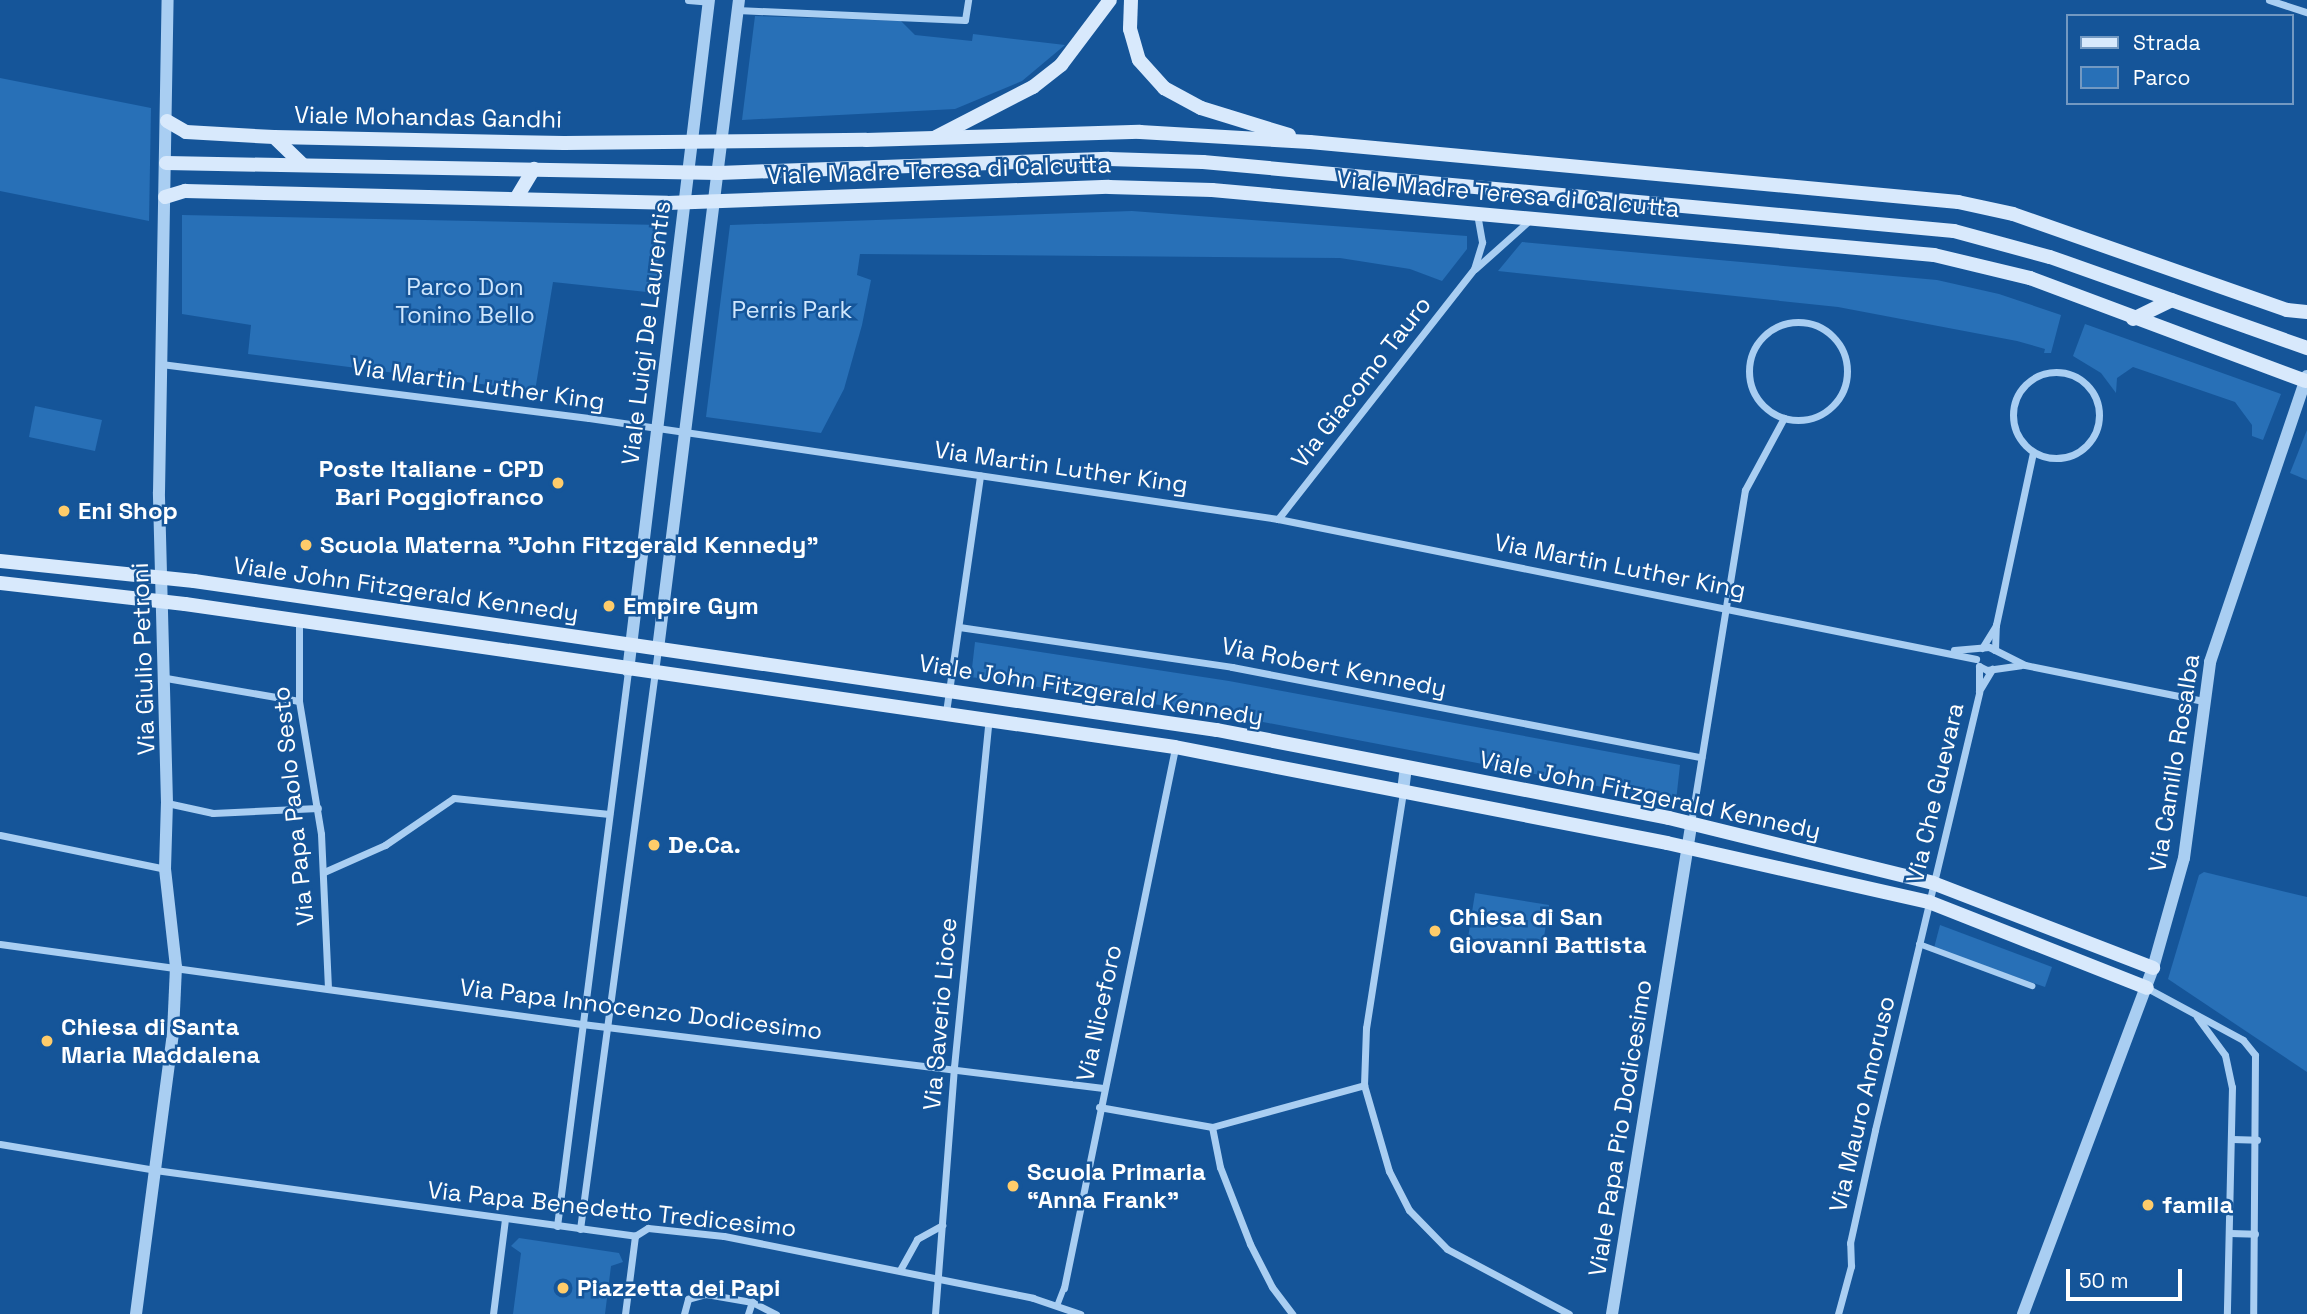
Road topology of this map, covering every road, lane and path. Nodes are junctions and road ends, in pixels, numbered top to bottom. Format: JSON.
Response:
{"nodes":[{"id":1,"x":169,"y":0,"type":"edge"},
{"id":2,"x":688,"y":0,"type":"edge"},
{"id":3,"x":968,"y":0,"type":"edge"},
{"id":4,"x":1110,"y":0,"type":"edge"},
{"id":5,"x":1131,"y":0,"type":"edge"},
{"id":6,"x":2269,"y":0,"type":"edge"},
{"id":7,"x":709,"y":1,"type":"edge"},
{"id":8,"x":738,"y":5,"type":"edge"},
{"id":9,"x":2307,"y":12,"type":"edge"},
{"id":10,"x":167,"y":121,"type":"junction"},
{"id":11,"x":274,"y":137,"type":"junction"},
{"id":12,"x":932,"y":139,"type":"junction"},
{"id":13,"x":692,"y":141,"type":"junction"},
{"id":14,"x":723,"y":141,"type":"junction"},
{"id":15,"x":866,"y":141,"type":"junction"},
{"id":16,"x":1310,"y":142,"type":"junction"},
{"id":17,"x":166,"y":163,"type":"junction"},
{"id":18,"x":303,"y":165,"type":"junction"},
{"id":19,"x":851,"y":168,"type":"junction"},
{"id":20,"x":534,"y":169,"type":"junction"},
{"id":21,"x":688,"y":172,"type":"junction"},
{"id":22,"x":719,"y":173,"type":"junction"},
{"id":23,"x":165,"y":197,"type":"junction"},
{"id":24,"x":517,"y":197,"type":"junction"},
{"id":25,"x":715,"y":200,"type":"junction"},
{"id":26,"x":684,"y":202,"type":"junction"},
{"id":27,"x":1477,"y":214,"type":"junction"},
{"id":28,"x":1532,"y":219,"type":"junction"},
{"id":29,"x":1474,"y":269,"type":"junction"},
{"id":30,"x":2172,"y":300,"type":"junction"},
{"id":31,"x":2307,"y":312,"type":"edge"},
{"id":32,"x":2133,"y":318,"type":"junction"},
{"id":33,"x":2307,"y":348,"type":"edge"},
{"id":34,"x":160,"y":364,"type":"junction"},
{"id":35,"x":2306,"y":378,"type":"edge"},
{"id":36,"x":1784,"y":418,"type":"junction"},
{"id":37,"x":655,"y":428,"type":"junction"},
{"id":38,"x":685,"y":433,"type":"junction"},
{"id":39,"x":2033,"y":452,"type":"junction"},
{"id":40,"x":980,"y":475,"type":"junction"},
{"id":41,"x":1278,"y":519,"type":"junction"},
{"id":42,"x":0,"y":561,"type":"edge"},
{"id":43,"x":161,"y":577,"type":"junction"},
{"id":44,"x":0,"y":583,"type":"edge"},
{"id":45,"x":163,"y":601,"type":"junction"},
{"id":46,"x":1725,"y":607,"type":"junction"},
{"id":47,"x":299,"y":622,"type":"junction"},
{"id":48,"x":1996,"y":625,"type":"junction"},
{"id":49,"x":958,"y":627,"type":"junction"},
{"id":50,"x":629,"y":644,"type":"junction"},
{"id":51,"x":1981,"y":648,"type":"junction"},
{"id":52,"x":658,"y":649,"type":"junction"},
{"id":53,"x":1949,"y":651,"type":"junction"},
{"id":54,"x":1997,"y":651,"type":"junction"},
{"id":55,"x":1978,"y":663,"type":"junction"},
{"id":56,"x":2025,"y":665,"type":"junction"},
{"id":57,"x":1994,"y":667,"type":"junction"},
{"id":58,"x":628,"y":671,"type":"junction"},
{"id":59,"x":653,"y":674,"type":"junction"},
{"id":60,"x":166,"y":678,"type":"junction"},
{"id":61,"x":949,"y":691,"type":"junction"},
{"id":62,"x":1979,"y":692,"type":"junction"},
{"id":63,"x":299,"y":701,"type":"junction"},
{"id":64,"x":2203,"y":701,"type":"junction"},
{"id":65,"x":946,"y":712,"type":"junction"},
{"id":66,"x":989,"y":718,"type":"junction"},
{"id":67,"x":1175,"y":747,"type":"junction"},
{"id":68,"x":1701,"y":757,"type":"junction"},
{"id":69,"x":1406,"y":766,"type":"junction"},
{"id":70,"x":1403,"y":791,"type":"junction"},
{"id":71,"x":167,"y":803,"type":"junction"},
{"id":72,"x":318,"y":808,"type":"junction"},
{"id":73,"x":609,"y":814,"type":"junction"},
{"id":74,"x":1691,"y":824,"type":"junction"},
{"id":75,"x":0,"y":835,"type":"edge"},
{"id":76,"x":1686,"y":846,"type":"junction"},
{"id":77,"x":164,"y":869,"type":"junction"},
{"id":78,"x":324,"y":872,"type":"junction"},
{"id":79,"x":1933,"y":883,"type":"junction"},
{"id":80,"x":1928,"y":902,"type":"junction"},
{"id":81,"x":0,"y":944,"type":"edge"},
{"id":82,"x":1919,"y":944,"type":"junction"},
{"id":83,"x":176,"y":967,"type":"junction"},
{"id":84,"x":2153,"y":968,"type":"junction"},
{"id":85,"x":328,"y":986,"type":"junction"},
{"id":86,"x":2032,"y":986,"type":"dead end"},
{"id":87,"x":2147,"y":988,"type":"junction"},
{"id":88,"x":2197,"y":1017,"type":"junction"},
{"id":89,"x":582,"y":1024,"type":"junction"},
{"id":90,"x":606,"y":1027,"type":"junction"},
{"id":91,"x":954,"y":1067,"type":"junction"},
{"id":92,"x":1364,"y":1085,"type":"junction"},
{"id":93,"x":1102,"y":1088,"type":"junction"},
{"id":94,"x":1099,"y":1107,"type":"junction"},
{"id":95,"x":1212,"y":1127,"type":"junction"},
{"id":96,"x":2232,"y":1139,"type":"junction"},
{"id":97,"x":2256,"y":1140,"type":"junction"},
{"id":98,"x":0,"y":1144,"type":"edge"},
{"id":99,"x":155,"y":1170,"type":"junction"},
{"id":100,"x":505,"y":1219,"type":"junction"},
{"id":101,"x":942,"y":1225,"type":"junction"},
{"id":102,"x":557,"y":1226,"type":"junction"},
{"id":103,"x":580,"y":1229,"type":"junction"},
{"id":104,"x":2230,"y":1233,"type":"junction"},
{"id":105,"x":2255,"y":1234,"type":"junction"},
{"id":106,"x":635,"y":1236,"type":"junction"},
{"id":107,"x":900,"y":1270,"type":"junction"},
{"id":108,"x":938,"y":1279,"type":"junction"},
{"id":109,"x":1064,"y":1288,"type":"joint"},
{"id":110,"x":752,"y":1302,"type":"junction"},
{"id":111,"x":1057,"y":1306,"type":"junction"},
{"id":112,"x":136,"y":1314,"type":"edge"},
{"id":113,"x":493,"y":1314,"type":"edge"},
{"id":114,"x":625,"y":1314,"type":"edge"},
{"id":115,"x":684,"y":1314,"type":"edge"},
{"id":116,"x":748,"y":1314,"type":"edge"},
{"id":117,"x":776,"y":1314,"type":"edge"},
{"id":118,"x":935,"y":1314,"type":"edge"},
{"id":119,"x":1080,"y":1314,"type":"edge"},
{"id":120,"x":1292,"y":1314,"type":"edge"},
{"id":121,"x":1569,"y":1314,"type":"edge"},
{"id":122,"x":1612,"y":1314,"type":"edge"},
{"id":123,"x":1838,"y":1314,"type":"edge"},
{"id":124,"x":2023,"y":1314,"type":"edge"},
{"id":125,"x":2227,"y":1314,"type":"edge"},
{"id":126,"x":2253,"y":1314,"type":"edge"}],
"edges":[{"from":1,"to":10,"type":"street","name":"Via Giulio Petroni"},
{"from":2,"to":7,"type":"street"},
{"from":3,"to":8,"type":"street"},
{"from":4,"to":12,"type":"main road"},
{"from":5,"to":16,"type":"main road"},
{"from":6,"to":9,"type":"street"},
{"from":7,"to":13,"type":"street","name":"Viale Luigi De Laurentis"},
{"from":8,"to":14,"type":"street","name":"Viale Luigi De Laurentis"},
{"from":10,"to":11,"type":"main road","name":"Viale Mohandas Gandhi"},
{"from":10,"to":17,"type":"street","name":"Via Giulio Petroni"},
{"from":11,"to":13,"type":"main road","name":"Viale Mohandas Gandhi"},
{"from":11,"to":18,"type":"main road"},
{"from":12,"to":15,"type":"main road","name":"Viale Madre Teresa di Calcutta"},
{"from":12,"to":16,"type":"main road","name":"Viale Madre Teresa di Calcutta"},
{"from":13,"to":14,"type":"main road","name":"Viale Madre Teresa di Calcutta"},
{"from":13,"to":21,"type":"street","name":"Viale Luigi De Laurentis"},
{"from":14,"to":15,"type":"main road","name":"Viale Madre Teresa di Calcutta"},
{"from":14,"to":22,"type":"street","name":"Viale Luigi De Laurentis"},
{"from":15,"to":19,"type":"main road"},
{"from":16,"to":31,"type":"main road","name":"Viale Madre Teresa di Calcutta"},
{"from":17,"to":18,"type":"main road","name":"Viale Mohandas Gandhi"},
{"from":17,"to":23,"type":"street","name":"Via Giulio Petroni"},
{"from":18,"to":20,"type":"main road","name":"Viale Mohandas Gandhi"},
{"from":19,"to":22,"type":"main road","name":"Viale Madre Teresa di Calcutta"},
{"from":19,"to":30,"type":"main road","name":"Viale Madre Teresa di Calcutta"},
{"from":20,"to":21,"type":"main road","name":"Viale Mohandas Gandhi"},
{"from":20,"to":24,"type":"main road"},
{"from":21,"to":22,"type":"main road","name":"Viale Madre Teresa di Calcutta"},
{"from":21,"to":26,"type":"street","name":"Viale Luigi De Laurentis"},
{"from":22,"to":25,"type":"street","name":"Viale Luigi De Laurentis"},
{"from":23,"to":24,"type":"main road"},
{"from":23,"to":34,"type":"street","name":"Via Giulio Petroni"},
{"from":24,"to":26,"type":"main road"},
{"from":25,"to":26,"type":"main road","name":"Viale Madre Teresa di Calcutta"},
{"from":25,"to":27,"type":"main road","name":"Viale Madre Teresa di Calcutta"},
{"from":25,"to":38,"type":"street","name":"Viale Luigi De Laurentis"},
{"from":26,"to":37,"type":"street","name":"Viale Luigi De Laurentis"},
{"from":27,"to":28,"type":"main road","name":"Viale Madre Teresa di Calcutta"},
{"from":27,"to":29,"type":"street","name":"Via Giacomo Tauro"},
{"from":28,"to":29,"type":"street","name":"Via Giacomo Tauro"},
{"from":28,"to":32,"type":"main road","name":"Viale Madre Teresa di Calcutta"},
{"from":29,"to":41,"type":"street","name":"Via Giacomo Tauro"},
{"from":30,"to":32,"type":"main road"},
{"from":30,"to":33,"type":"main road","name":"Viale Madre Teresa di Calcutta"},
{"from":32,"to":35,"type":"main road","name":"Viale Madre Teresa di Calcutta"},
{"from":34,"to":37,"type":"street","name":"Via Martin Luther King"},
{"from":34,"to":43,"type":"street","name":"Via Giulio Petroni"},
{"from":35,"to":64,"type":"street","name":"Via Camillo Rosalba"},
{"from":36,"to":36,"type":"street"},
{"from":36,"to":46,"type":"street"},
{"from":37,"to":38,"type":"street","name":"Via Martin Luther King"},
{"from":37,"to":50,"type":"street","name":"Viale Luigi De Laurentis"},
{"from":38,"to":40,"type":"street","name":"Via Martin Luther King"},
{"from":38,"to":52,"type":"street","name":"Viale Luigi De Laurentis"},
{"from":39,"to":39,"type":"street"},
{"from":39,"to":48,"type":"street"},
{"from":40,"to":41,"type":"street","name":"Via Martin Luther King"},
{"from":40,"to":49,"type":"street"},
{"from":41,"to":46,"type":"street","name":"Via Martin Luther King"},
{"from":42,"to":43,"type":"main road","name":"Viale John Fitzgerald Kennedy"},
{"from":43,"to":45,"type":"street","name":"Via Giulio Petroni"},
{"from":43,"to":50,"type":"main road","name":"Viale John Fitzgerald Kennedy"},
{"from":44,"to":45,"type":"main road","name":"Viale John Fitzgerald Kennedy"},
{"from":45,"to":47,"type":"main road","name":"Viale John Fitzgerald Kennedy"},
{"from":45,"to":60,"type":"street","name":"Via Giulio Petroni"},
{"from":46,"to":53,"type":"street","name":"Via Martin Luther King"},
{"from":46,"to":68,"type":"street"},
{"from":47,"to":58,"type":"main road","name":"Viale John Fitzgerald Kennedy"},
{"from":47,"to":63,"type":"street","name":"Via Papa Paolo Sesto"},
{"from":48,"to":51,"type":"street"},
{"from":48,"to":54,"type":"street"},
{"from":49,"to":61,"type":"street"},
{"from":49,"to":68,"type":"street","name":"Via Robert Kennedy"},
{"from":50,"to":52,"type":"main road","name":"Viale John Fitzgerald Kennedy"},
{"from":50,"to":58,"type":"street","name":"Viale Luigi De Laurentis"},
{"from":51,"to":53,"type":"street","name":"Via Martin Luther King"},
{"from":51,"to":54,"type":"street","name":"Via Martin Luther King"},
{"from":51,"to":55,"type":"street"},
{"from":52,"to":59,"type":"street"},
{"from":52,"to":61,"type":"main road","name":"Viale John Fitzgerald Kennedy"},
{"from":53,"to":55,"type":"street","name":"Via Martin Luther King"},
{"from":54,"to":56,"type":"street"},
{"from":54,"to":57,"type":"street"},
{"from":55,"to":57,"type":"street","name":"Via Martin Luther King"},
{"from":55,"to":62,"type":"street","name":"Via Che Guevara"},
{"from":56,"to":57,"type":"street"},
{"from":56,"to":64,"type":"street"},
{"from":57,"to":62,"type":"street","name":"Via Che Guevara"},
{"from":58,"to":59,"type":"main road","name":"Viale John Fitzgerald Kennedy"},
{"from":58,"to":73,"type":"street"},
{"from":59,"to":65,"type":"main road","name":"Viale John Fitzgerald Kennedy"},
{"from":59,"to":90,"type":"street"},
{"from":60,"to":63,"type":"street"},
{"from":60,"to":71,"type":"street","name":"Via Giulio Petroni"},
{"from":61,"to":65,"type":"street"},
{"from":61,"to":69,"type":"main road","name":"Viale John Fitzgerald Kennedy"},
{"from":62,"to":79,"type":"street","name":"Via Che Guevara"},
{"from":63,"to":72,"type":"street","name":"Via Papa Paolo Sesto"},
{"from":64,"to":84,"type":"street","name":"Via Camillo Rosalba"},
{"from":65,"to":66,"type":"main road","name":"Viale John Fitzgerald Kennedy"},
{"from":66,"to":67,"type":"main road","name":"Viale John Fitzgerald Kennedy"},
{"from":66,"to":91,"type":"street","name":"Via Saverio Lioce"},
{"from":67,"to":70,"type":"main road","name":"Viale John Fitzgerald Kennedy"},
{"from":67,"to":93,"type":"street","name":"Via Niceforo"},
{"from":68,"to":74,"type":"street"},
{"from":69,"to":70,"type":"street"},
{"from":69,"to":74,"type":"main road","name":"Viale John Fitzgerald Kennedy"},
{"from":70,"to":76,"type":"main road","name":"Viale John Fitzgerald Kennedy"},
{"from":70,"to":92,"type":"street"},
{"from":71,"to":72,"type":"street"},
{"from":71,"to":77,"type":"street","name":"Via Giulio Petroni"},
{"from":72,"to":78,"type":"street","name":"Via Papa Paolo Sesto"},
{"from":73,"to":78,"type":"street"},
{"from":73,"to":89,"type":"street"},
{"from":74,"to":76,"type":"street","name":"Viale Papa Pio Dodicesimo"},
{"from":74,"to":79,"type":"main road","name":"Viale John Fitzgerald Kennedy"},
{"from":75,"to":77,"type":"street"},
{"from":76,"to":80,"type":"main road","name":"Viale John Fitzgerald Kennedy"},
{"from":76,"to":122,"type":"street","name":"Viale Papa Pio Dodicesimo"},
{"from":77,"to":83,"type":"street","name":"Via Giulio Petroni"},
{"from":78,"to":85,"type":"street","name":"Via Papa Paolo Sesto"},
{"from":79,"to":80,"type":"street","name":"Via Che Guevara"},
{"from":79,"to":84,"type":"main road","name":"Viale John Fitzgerald Kennedy"},
{"from":80,"to":82,"type":"street","name":"Via Mauro Amoruso"},
{"from":80,"to":87,"type":"main road","name":"Viale John Fitzgerald Kennedy"},
{"from":81,"to":83,"type":"street","name":"Via Papa Innocenzo Dodicesimo"},
{"from":82,"to":86,"type":"street"},
{"from":82,"to":123,"type":"street","name":"Via Mauro Amoruso"},
{"from":83,"to":85,"type":"street","name":"Via Papa Innocenzo Dodicesimo"},
{"from":83,"to":99,"type":"street","name":"Via Giulio Petroni"},
{"from":84,"to":87,"type":"street","name":"Via Camillo Rosalba"},
{"from":85,"to":89,"type":"street","name":"Via Papa Innocenzo Dodicesimo"},
{"from":87,"to":88,"type":"street"},
{"from":87,"to":124,"type":"street","name":"Via Camillo Rosalba"},
{"from":88,"to":96,"type":"street"},
{"from":88,"to":97,"type":"street"},
{"from":89,"to":90,"type":"street","name":"Via Papa Innocenzo Dodicesimo"},
{"from":89,"to":102,"type":"street"},
{"from":90,"to":91,"type":"street","name":"Via Papa Innocenzo Dodicesimo"},
{"from":90,"to":103,"type":"street"},
{"from":91,"to":93,"type":"street","name":"Via Papa Innocenzo Dodicesimo"},
{"from":91,"to":101,"type":"street","name":"Via Saverio Lioce"},
{"from":92,"to":95,"type":"street"},
{"from":92,"to":121,"type":"street"},
{"from":93,"to":94,"type":"street","name":"Via Niceforo"},
{"from":94,"to":95,"type":"street"},
{"from":94,"to":109,"type":"street","name":"Via Niceforo"},
{"from":95,"to":120,"type":"street"},
{"from":96,"to":97,"type":"street"},
{"from":96,"to":104,"type":"street"},
{"from":97,"to":105,"type":"street"},
{"from":98,"to":99,"type":"street","name":"Via Papa Benedetto Tredicesimo"},
{"from":99,"to":100,"type":"street","name":"Via Papa Benedetto Tredicesimo"},
{"from":99,"to":112,"type":"street","name":"Via Giulio Petroni"},
{"from":100,"to":102,"type":"street","name":"Via Papa Benedetto Tredicesimo"},
{"from":100,"to":113,"type":"street"},
{"from":101,"to":107,"type":"street"},
{"from":101,"to":108,"type":"street","name":"Via Saverio Lioce"},
{"from":102,"to":103,"type":"street","name":"Via Papa Benedetto Tredicesimo"},
{"from":103,"to":106,"type":"street","name":"Via Papa Benedetto Tredicesimo"},
{"from":104,"to":105,"type":"street"},
{"from":104,"to":125,"type":"street"},
{"from":105,"to":126,"type":"street"},
{"from":106,"to":107,"type":"street","name":"Via Papa Benedetto Tredicesimo"},
{"from":106,"to":114,"type":"street"},
{"from":107,"to":108,"type":"street","name":"Via Papa Benedetto Tredicesimo"},
{"from":108,"to":111,"type":"street"},
{"from":108,"to":118,"type":"street","name":"Via Saverio Lioce"},
{"from":109,"to":111,"type":"street"},
{"from":110,"to":115,"type":"street"},
{"from":110,"to":116,"type":"street"},
{"from":110,"to":117,"type":"street"},
{"from":111,"to":119,"type":"street"}]}
